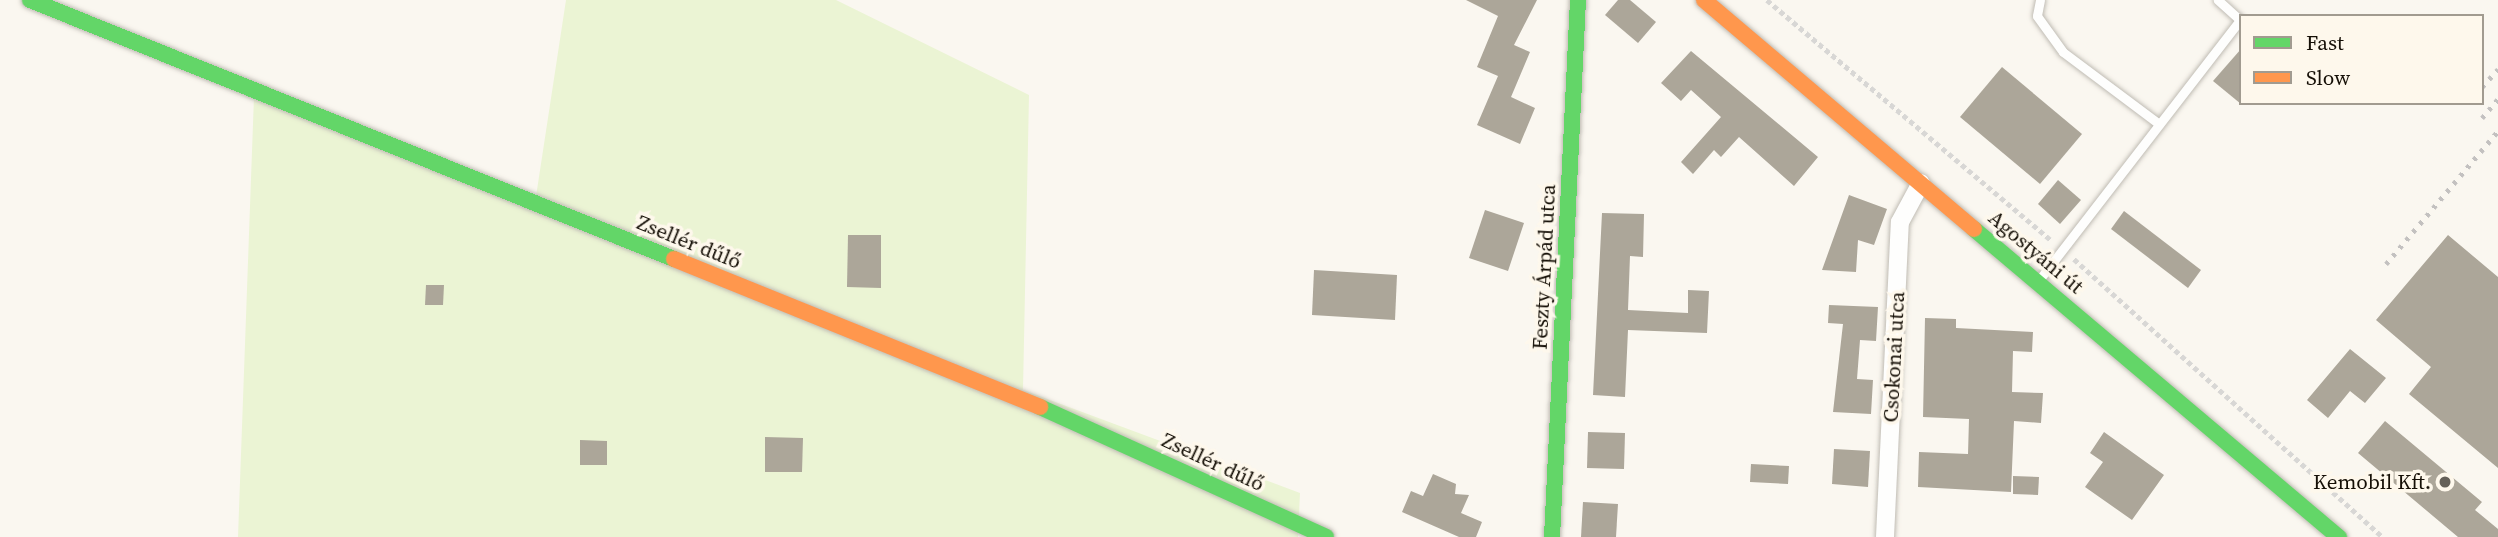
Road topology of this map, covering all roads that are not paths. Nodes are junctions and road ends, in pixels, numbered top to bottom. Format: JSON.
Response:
{"nodes":[{"id":1,"x":30,"y":0,"type":"edge"},
{"id":2,"x":1578,"y":0,"type":"edge"},
{"id":3,"x":1704,"y":0,"type":"edge"},
{"id":4,"x":2040,"y":0,"type":"edge"},
{"id":5,"x":2218,"y":0,"type":"edge"},
{"id":6,"x":2239,"y":19,"type":"edge"},
{"id":7,"x":2239,"y":21,"type":"edge"},
{"id":8,"x":2158,"y":123,"type":"junction"},
{"id":9,"x":1922,"y":183,"type":"junction"},
{"id":10,"x":2038,"y":281,"type":"junction"},
{"id":11,"x":1326,"y":537,"type":"edge"},
{"id":12,"x":1552,"y":537,"type":"edge"},
{"id":13,"x":1885,"y":537,"type":"edge"},
{"id":14,"x":2339,"y":537,"type":"edge"}],
"edges":[{"from":1,"to":11,"type":"street","name":"Zsellér dűlő"},
{"from":2,"to":12,"type":"street","name":"Feszty Árpád utca"},
{"from":3,"to":9,"type":"street","name":"Agostyáni út"},
{"from":4,"to":8,"type":"lane"},
{"from":5,"to":6,"type":"lane"},
{"from":7,"to":8,"type":"lane"},
{"from":8,"to":10,"type":"lane"},
{"from":9,"to":10,"type":"street","name":"Agostyáni út"},
{"from":9,"to":13,"type":"street","name":"Csokonai utca"},
{"from":10,"to":14,"type":"street","name":"Agostyáni út"}]}
